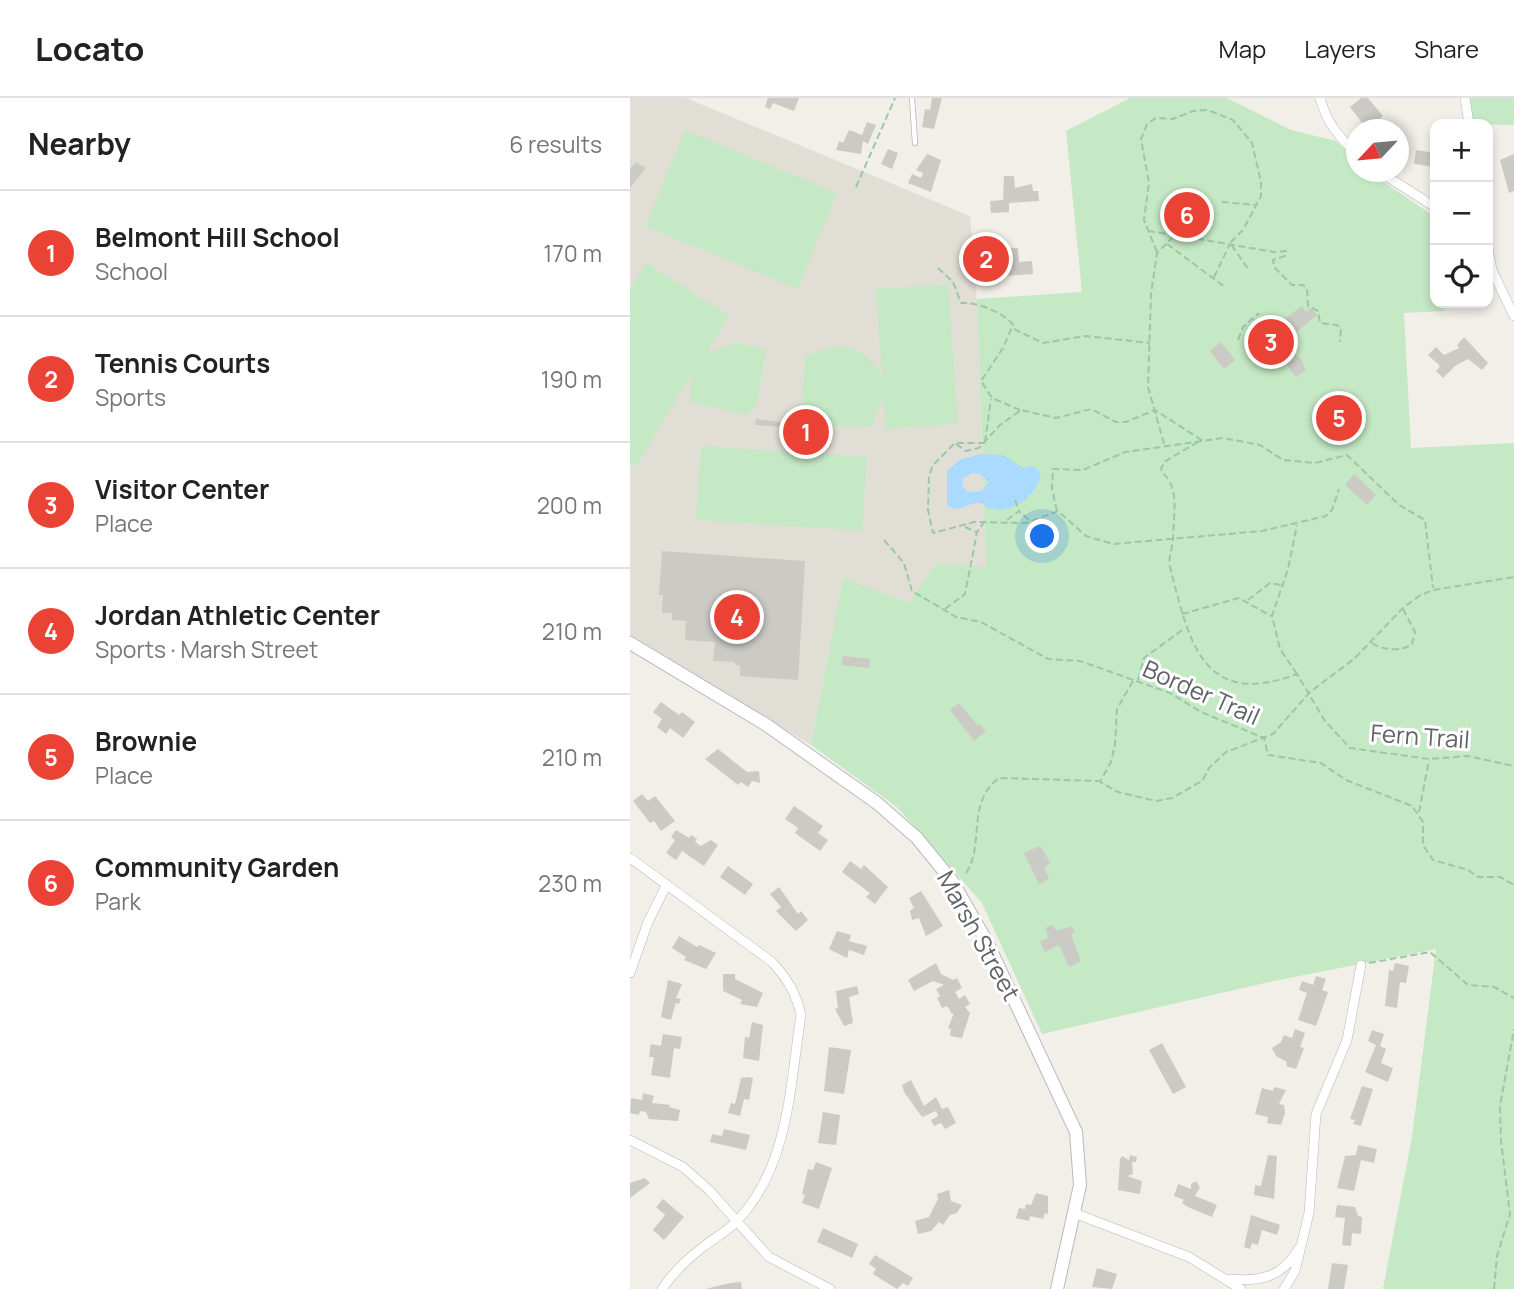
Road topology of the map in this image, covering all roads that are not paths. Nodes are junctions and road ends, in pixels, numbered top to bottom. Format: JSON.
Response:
{"nodes":[{"id":1,"x":912,"y":98,"type":"edge"},
{"id":2,"x":1320,"y":98,"type":"edge"},
{"id":3,"x":1465,"y":98,"type":"edge"},
{"id":4,"x":1468,"y":119,"type":"edge"},
{"id":5,"x":915,"y":143,"type":"dead end"},
{"id":6,"x":1346,"y":144,"type":"edge"},
{"id":7,"x":1396,"y":182,"type":"edge"},
{"id":8,"x":1430,"y":204,"type":"edge"},
{"id":9,"x":1493,"y":268,"type":"edge"},
{"id":10,"x":1514,"y":316,"type":"edge"},
{"id":11,"x":630,"y":643,"type":"edge"},
{"id":12,"x":630,"y":858,"type":"edge"},
{"id":13,"x":666,"y":886,"type":"junction"},
{"id":14,"x":1362,"y":965,"type":"road end"},
{"id":15,"x":630,"y":973,"type":"edge"},
{"id":16,"x":630,"y":1140,"type":"edge"},
{"id":17,"x":1074,"y":1213,"type":"junction"},
{"id":18,"x":736,"y":1222,"type":"junction"},
{"id":19,"x":1304,"y":1240,"type":"junction"},
{"id":20,"x":1227,"y":1278,"type":"junction"},
{"id":21,"x":662,"y":1289,"type":"edge"},
{"id":22,"x":830,"y":1289,"type":"edge"},
{"id":23,"x":1057,"y":1289,"type":"edge"},
{"id":24,"x":1241,"y":1289,"type":"edge"},
{"id":25,"x":1284,"y":1289,"type":"edge"}],
"edges":[{"from":1,"to":5,"type":"lane"},
{"from":2,"to":6,"type":"street"},
{"from":3,"to":4,"type":"street"},
{"from":7,"to":8,"type":"street"},
{"from":9,"to":10,"type":"street"},
{"from":11,"to":17,"type":"street","name":"Marsh Street"},
{"from":12,"to":13,"type":"street"},
{"from":13,"to":15,"type":"street"},
{"from":13,"to":18,"type":"street"},
{"from":14,"to":19,"type":"street"},
{"from":16,"to":18,"type":"street"},
{"from":17,"to":20,"type":"street"},
{"from":17,"to":23,"type":"street","name":"Marsh Street"},
{"from":18,"to":21,"type":"street"},
{"from":18,"to":22,"type":"street"},
{"from":19,"to":20,"type":"street"},
{"from":19,"to":25,"type":"street"},
{"from":20,"to":24,"type":"street"}]}
